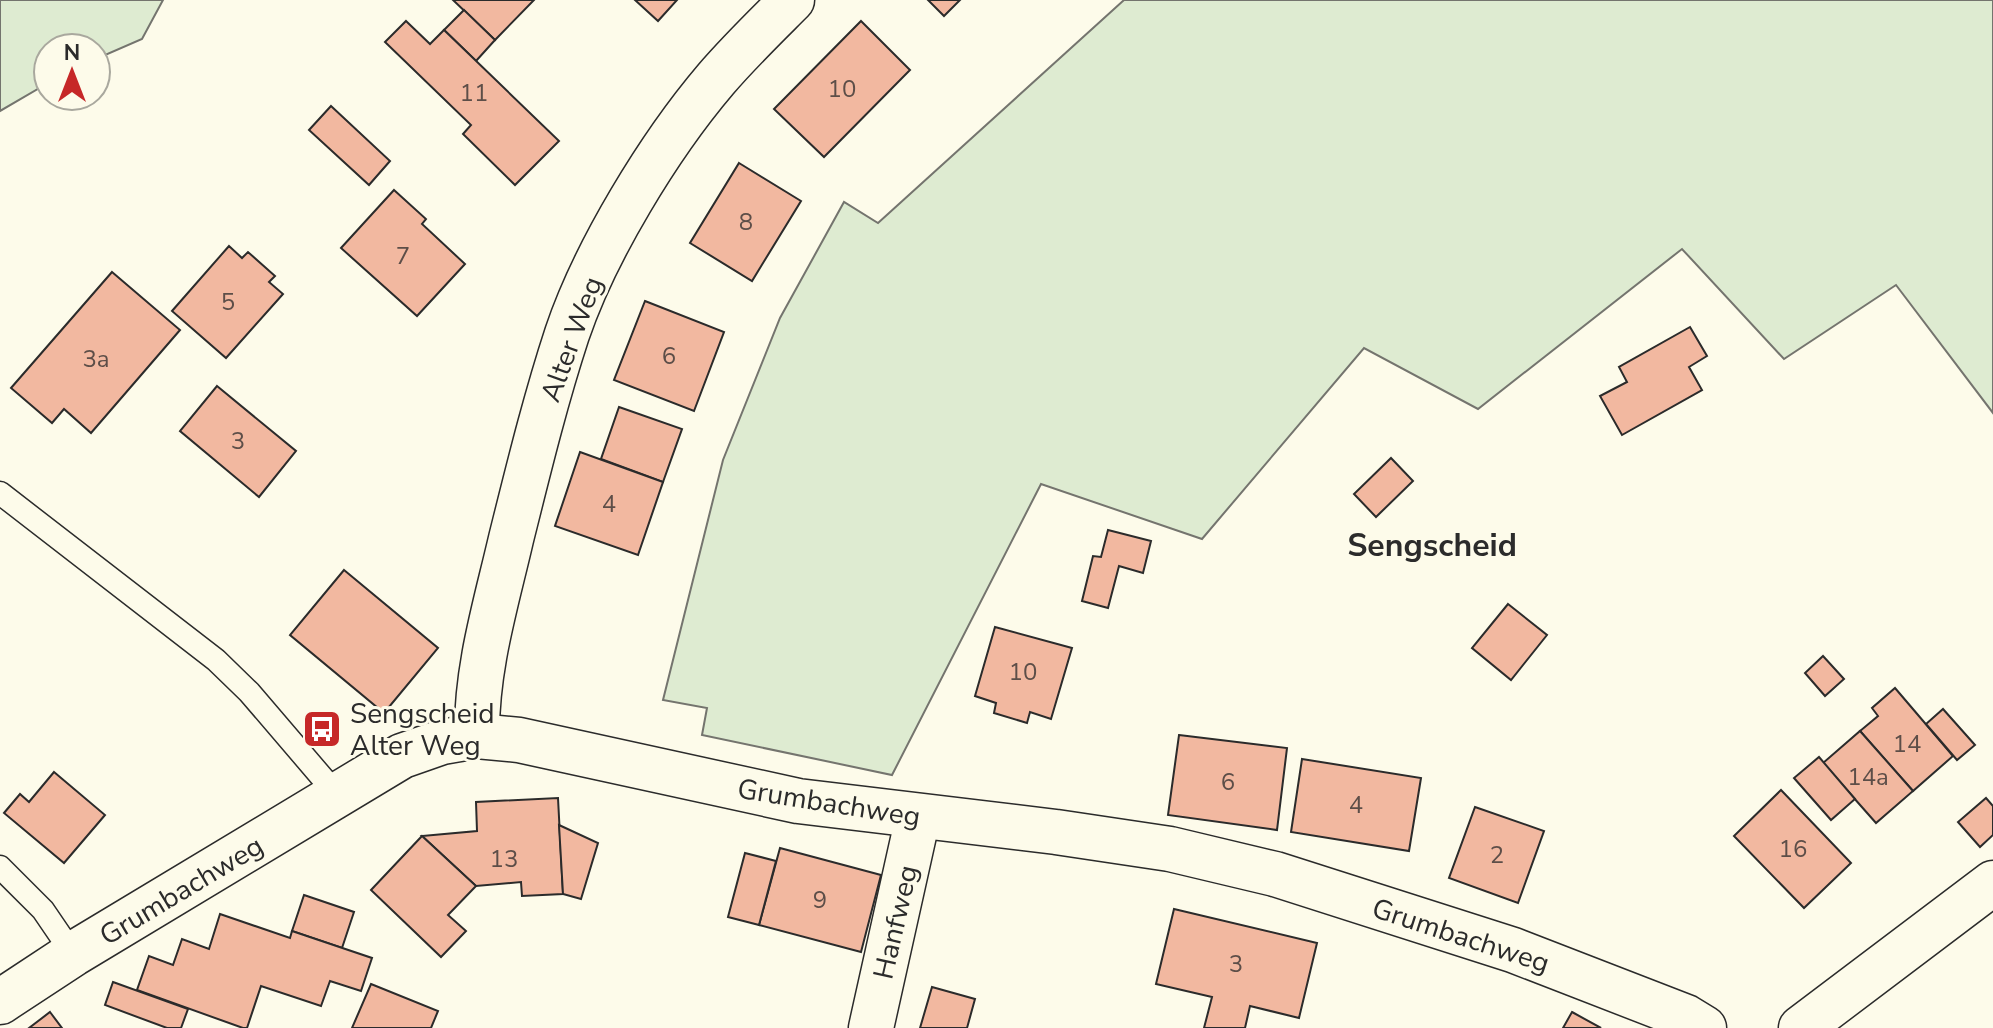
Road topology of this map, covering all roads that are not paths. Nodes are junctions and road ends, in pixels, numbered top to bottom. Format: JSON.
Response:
{"nodes":[{"id":1,"x":792,"y":0,"type":"edge"},
{"id":2,"x":0,"y":493,"type":"edge"},
{"id":3,"x":477,"y":736,"type":"junction"},
{"id":4,"x":338,"y":796,"type":"junction"},
{"id":5,"x":918,"y":817,"type":"junction"},
{"id":6,"x":0,"y":867,"type":"edge"},
{"id":7,"x":1993,"y":883,"type":"edge"},
{"id":8,"x":73,"y":954,"type":"junction"},
{"id":9,"x":0,"y":1002,"type":"edge"},
{"id":10,"x":871,"y":1028,"type":"edge"},
{"id":11,"x":1704,"y":1028,"type":"edge"},
{"id":12,"x":1801,"y":1028,"type":"edge"}],
"edges":[{"from":1,"to":3,"type":"street","name":"Alter Weg"},
{"from":2,"to":4,"type":"lane"},
{"from":3,"to":4,"type":"street","name":"Grumbachweg"},
{"from":3,"to":5,"type":"street","name":"Grumbachweg"},
{"from":4,"to":8,"type":"street","name":"Grumbachweg"},
{"from":5,"to":10,"type":"street","name":"Hanfweg"},
{"from":5,"to":11,"type":"street","name":"Grumbachweg"},
{"from":6,"to":8,"type":"lane"},
{"from":7,"to":12,"type":"street"},
{"from":8,"to":9,"type":"street","name":"Grumbachweg"}]}
